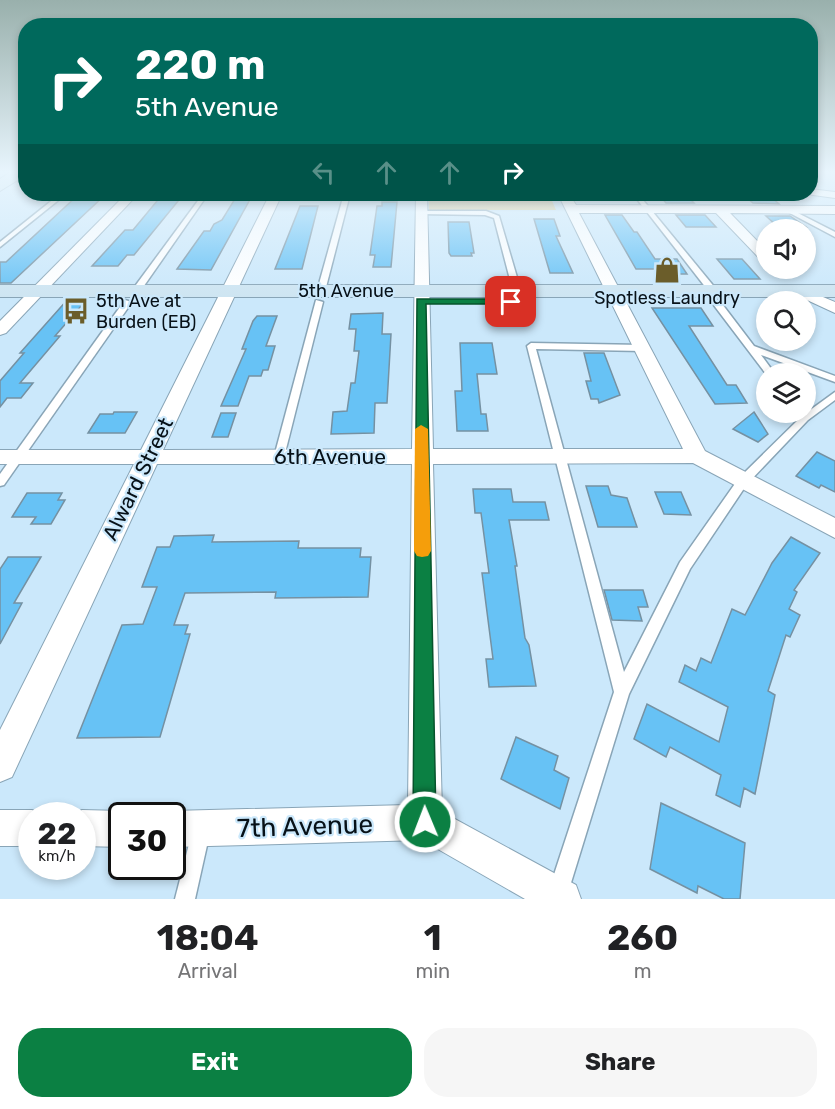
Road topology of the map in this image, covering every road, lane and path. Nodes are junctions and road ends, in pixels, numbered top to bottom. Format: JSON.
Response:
{"nodes":[{"id":1,"x":40,"y":213,"type":"edge"},
{"id":2,"x":114,"y":213,"type":"edge"},
{"id":3,"x":192,"y":213,"type":"edge"},
{"id":4,"x":267,"y":213,"type":"edge"},
{"id":5,"x":342,"y":213,"type":"edge"},
{"id":6,"x":421,"y":213,"type":"joint"},
{"id":7,"x":574,"y":213,"type":"edge"},
{"id":8,"x":649,"y":213,"type":"edge"},
{"id":9,"x":723,"y":213,"type":"edge"},
{"id":10,"x":794,"y":213,"type":"edge"},
{"id":11,"x":835,"y":235,"type":"edge"},
{"id":12,"x":0,"y":245,"type":"edge"},
{"id":13,"x":756,"y":247,"type":"edge"},
{"id":14,"x":0,"y":291,"type":"edge"},
{"id":15,"x":517,"y":291,"type":"junction"},
{"id":16,"x":227,"y":296,"type":"junction"},
{"id":17,"x":421,"y":296,"type":"junction"},
{"id":18,"x":616,"y":296,"type":"junction"},
{"id":19,"x":714,"y":296,"type":"junction"},
{"id":20,"x":32,"y":297,"type":"junction"},
{"id":21,"x":132,"y":297,"type":"junction"},
{"id":22,"x":320,"y":297,"type":"junction"},
{"id":23,"x":822,"y":300,"type":"edge"},
{"id":24,"x":756,"y":301,"type":"edge"},
{"id":25,"x":0,"y":303,"type":"edge"},
{"id":26,"x":0,"y":330,"type":"edge"},
{"id":27,"x":642,"y":348,"type":"junction"},
{"id":28,"x":751,"y":348,"type":"junction"},
{"id":29,"x":763,"y":363,"type":"edge"},
{"id":30,"x":835,"y":379,"type":"edge"},
{"id":31,"x":835,"y":395,"type":"edge"},
{"id":32,"x":816,"y":407,"type":"edge"},
{"id":33,"x":797,"y":423,"type":"edge"},
{"id":34,"x":422,"y":456,"type":"junction"},
{"id":35,"x":559,"y":456,"type":"junction"},
{"id":36,"x":697,"y":456,"type":"junction"},
{"id":37,"x":9,"y":457,"type":"edge"},
{"id":38,"x":279,"y":457,"type":"junction"},
{"id":39,"x":148,"y":458,"type":"junction"},
{"id":40,"x":743,"y":481,"type":"junction"},
{"id":41,"x":0,"y":482,"type":"edge"},
{"id":42,"x":835,"y":529,"type":"edge"},
{"id":43,"x":622,"y":692,"type":"junction"},
{"id":44,"x":0,"y":765,"type":"edge"},
{"id":45,"x":425,"y":822,"type":"junction"},
{"id":46,"x":0,"y":828,"type":"edge"},
{"id":47,"x":18,"y":828,"type":"edge"},
{"id":48,"x":187,"y":829,"type":"edge"},
{"id":49,"x":559,"y":898,"type":"edge"},
{"id":50,"x":185,"y":899,"type":"edge"}],
"edges":[{"from":1,"to":12,"type":"lane"},
{"from":2,"to":20,"type":"street"},
{"from":3,"to":21,"type":"lane"},
{"from":4,"to":16,"type":"street","name":"Alward Street"},
{"from":5,"to":22,"type":"lane"},
{"from":6,"to":15,"type":"lane"},
{"from":6,"to":17,"type":"street"},
{"from":7,"to":18,"type":"street"},
{"from":8,"to":19,"type":"lane"},
{"from":9,"to":13,"type":"street"},
{"from":10,"to":11,"type":"lane"},
{"from":14,"to":20,"type":"main road","name":"5th Avenue"},
{"from":15,"to":17,"type":"main road","name":"5th Avenue"},
{"from":15,"to":18,"type":"main road","name":"5th Avenue"},
{"from":16,"to":21,"type":"main road","name":"5th Avenue"},
{"from":16,"to":22,"type":"main road","name":"5th Avenue"},
{"from":16,"to":39,"type":"street","name":"Alward Street"},
{"from":17,"to":18,"type":"main road","name":"5th Avenue"},
{"from":17,"to":22,"type":"main road","name":"5th Avenue"},
{"from":17,"to":34,"type":"street"},
{"from":18,"to":19,"type":"main road","name":"5th Avenue"},
{"from":18,"to":27,"type":"street"},
{"from":19,"to":23,"type":"main road","name":"5th Avenue"},
{"from":19,"to":24,"type":"main road","name":"5th Avenue"},
{"from":19,"to":28,"type":"lane"},
{"from":20,"to":21,"type":"main road","name":"5th Avenue"},
{"from":20,"to":25,"type":"main road","name":"5th Avenue"},
{"from":20,"to":26,"type":"street"},
{"from":21,"to":37,"type":"lane"},
{"from":22,"to":38,"type":"lane"},
{"from":27,"to":35,"type":"lane"},
{"from":27,"to":36,"type":"street"},
{"from":28,"to":29,"type":"lane"},
{"from":28,"to":30,"type":"lane"},
{"from":31,"to":32,"type":"lane"},
{"from":33,"to":40,"type":"lane"},
{"from":34,"to":35,"type":"street","name":"6th Avenue"},
{"from":34,"to":38,"type":"street","name":"6th Avenue"},
{"from":34,"to":45,"type":"street"},
{"from":35,"to":36,"type":"street","name":"6th Avenue"},
{"from":35,"to":43,"type":"lane"},
{"from":36,"to":40,"type":"street"},
{"from":37,"to":39,"type":"street","name":"6th Avenue"},
{"from":37,"to":41,"type":"lane"},
{"from":38,"to":39,"type":"street","name":"6th Avenue"},
{"from":39,"to":44,"type":"street","name":"Alward Street"},
{"from":40,"to":42,"type":"street"},
{"from":40,"to":43,"type":"lane"},
{"from":43,"to":49,"type":"lane"},
{"from":45,"to":48,"type":"street","name":"7th Avenue"},
{"from":45,"to":49,"type":"street"},
{"from":46,"to":47,"type":"street"},
{"from":48,"to":50,"type":"lane"}]}
